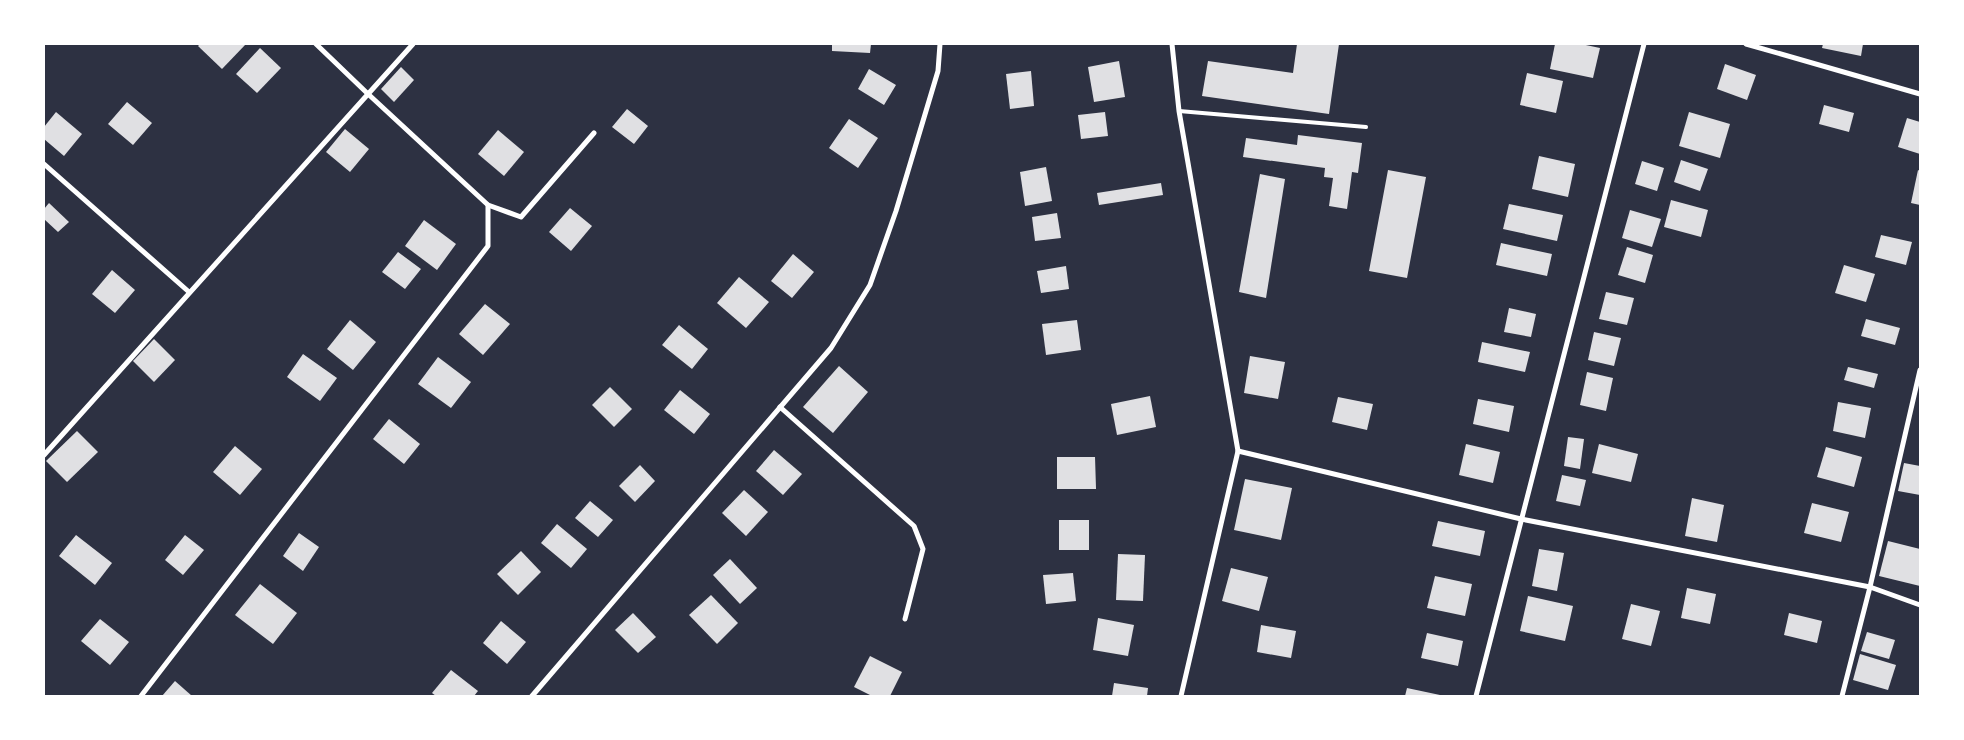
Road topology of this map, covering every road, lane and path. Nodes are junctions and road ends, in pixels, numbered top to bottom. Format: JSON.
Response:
{"nodes":[{"id":1,"x":316,"y":44,"type":"edge"},
{"id":2,"x":413,"y":44,"type":"edge"},
{"id":3,"x":940,"y":44,"type":"edge"},
{"id":4,"x":1172,"y":44,"type":"edge"},
{"id":5,"x":1644,"y":44,"type":"edge"},
{"id":6,"x":1746,"y":44,"type":"edge"},
{"id":7,"x":367,"y":93,"type":"junction"},
{"id":8,"x":1920,"y":94,"type":"edge"},
{"id":9,"x":1179,"y":111,"type":"junction"},
{"id":10,"x":1366,"y":128,"type":"dead end"},
{"id":11,"x":594,"y":133,"type":"dead end"},
{"id":12,"x":44,"y":164,"type":"edge"},
{"id":13,"x":488,"y":205,"type":"junction"},
{"id":14,"x":189,"y":292,"type":"junction"},
{"id":15,"x":1920,"y":370,"type":"edge"},
{"id":16,"x":780,"y":407,"type":"junction"},
{"id":17,"x":1238,"y":451,"type":"junction"},
{"id":18,"x":44,"y":455,"type":"edge"},
{"id":19,"x":1521,"y":519,"type":"junction"},
{"id":20,"x":1870,"y":587,"type":"junction"},
{"id":21,"x":1920,"y":605,"type":"edge"},
{"id":22,"x":905,"y":619,"type":"dead end"},
{"id":23,"x":141,"y":696,"type":"edge"},
{"id":24,"x":532,"y":696,"type":"edge"},
{"id":25,"x":1181,"y":696,"type":"edge"},
{"id":26,"x":1476,"y":696,"type":"edge"},
{"id":27,"x":1842,"y":696,"type":"edge"}],
"edges":[{"from":1,"to":7,"type":"street"},
{"from":2,"to":7,"type":"street"},
{"from":3,"to":16,"type":"street"},
{"from":4,"to":9,"type":"street"},
{"from":5,"to":19,"type":"street"},
{"from":6,"to":8,"type":"street"},
{"from":7,"to":13,"type":"street"},
{"from":7,"to":14,"type":"street"},
{"from":9,"to":10,"type":"lane"},
{"from":9,"to":17,"type":"street"},
{"from":11,"to":13,"type":"street"},
{"from":12,"to":14,"type":"street"},
{"from":13,"to":23,"type":"street"},
{"from":14,"to":18,"type":"street"},
{"from":15,"to":20,"type":"street"},
{"from":16,"to":22,"type":"street"},
{"from":16,"to":24,"type":"street"},
{"from":17,"to":19,"type":"street"},
{"from":17,"to":25,"type":"street"},
{"from":19,"to":20,"type":"street"},
{"from":19,"to":26,"type":"street"},
{"from":20,"to":21,"type":"street"},
{"from":20,"to":27,"type":"street"}]}
